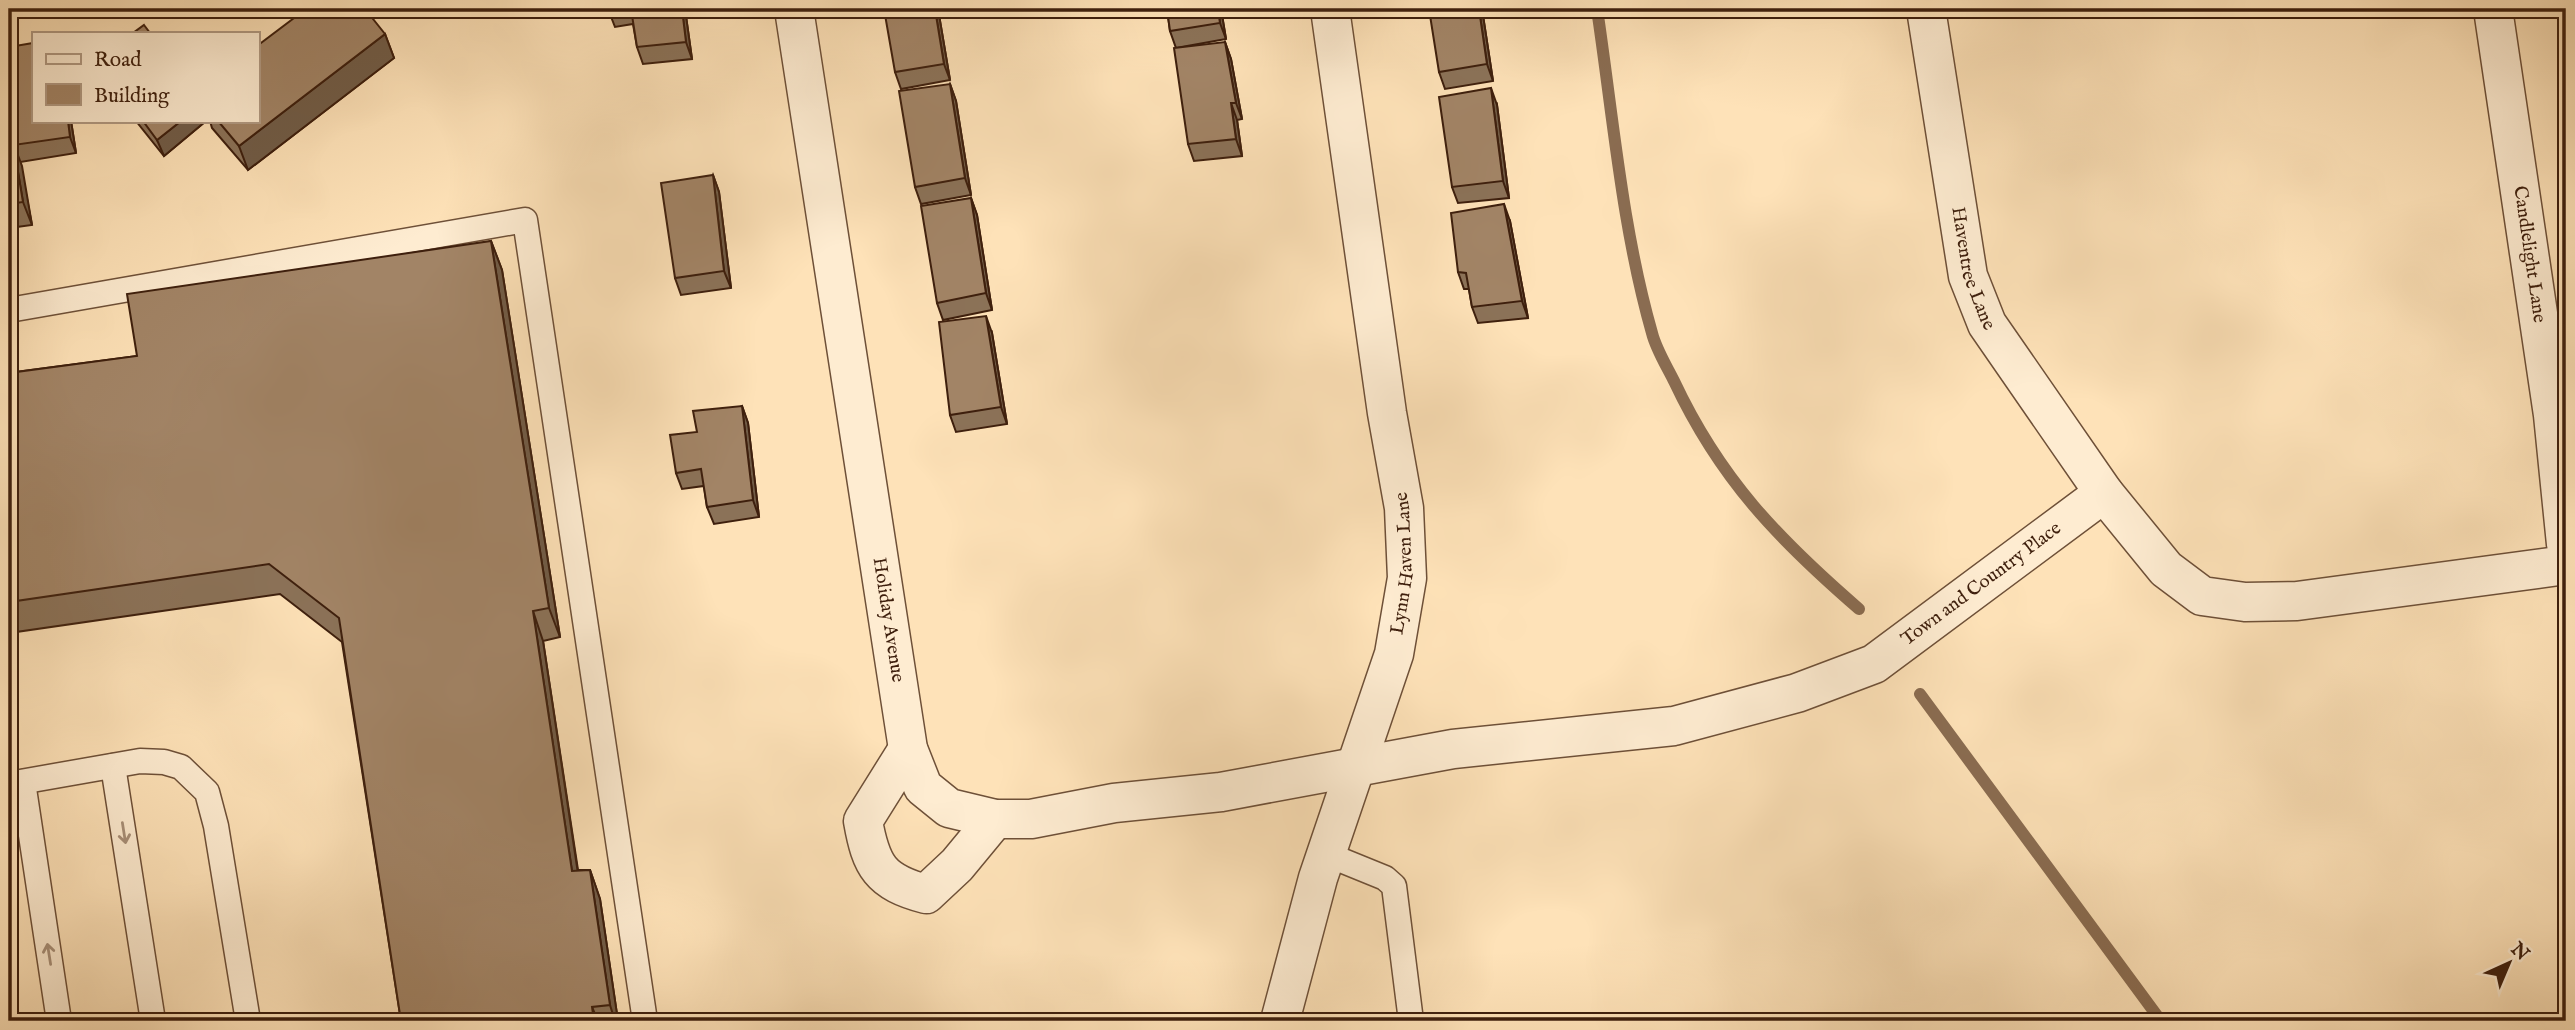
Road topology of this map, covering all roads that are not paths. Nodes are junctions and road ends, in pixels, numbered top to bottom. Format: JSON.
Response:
{"nodes":[{"id":1,"x":794,"y":9,"type":"edge"},
{"id":2,"x":1330,"y":9,"type":"edge"},
{"id":3,"x":1926,"y":9,"type":"edge"},
{"id":4,"x":2493,"y":9,"type":"edge"},
{"id":5,"x":9,"y":310,"type":"edge"},
{"id":6,"x":2104,"y":493,"type":"junction"},
{"id":7,"x":2566,"y":544,"type":"edge"},
{"id":8,"x":2566,"y":565,"type":"edge"},
{"id":9,"x":908,"y":749,"type":"junction"},
{"id":10,"x":1356,"y":765,"type":"junction"},
{"id":11,"x":113,"y":766,"type":"junction"},
{"id":12,"x":16,"y":783,"type":"edge"},
{"id":13,"x":995,"y":820,"type":"junction"},
{"id":14,"x":1326,"y":854,"type":"junction"},
{"id":15,"x":59,"y":1021,"type":"edge"},
{"id":16,"x":153,"y":1021,"type":"edge"},
{"id":17,"x":248,"y":1021,"type":"edge"},
{"id":18,"x":645,"y":1021,"type":"edge"},
{"id":19,"x":1280,"y":1021,"type":"edge"},
{"id":20,"x":1411,"y":1021,"type":"edge"}],
"edges":[{"from":1,"to":9,"type":"street","name":"Holiday Avenue"},
{"from":2,"to":10,"type":"street","name":"Lynn Haven Lane"},
{"from":3,"to":6,"type":"street","name":"Haventree Lane"},
{"from":4,"to":7,"type":"street","name":"Candlelight Lane"},
{"from":5,"to":18,"type":"lane"},
{"from":6,"to":8,"type":"street"},
{"from":6,"to":10,"type":"street","name":"Town and Country Place"},
{"from":9,"to":13,"type":"street","name":"Holiday Avenue"},
{"from":9,"to":13,"type":"street"},
{"from":10,"to":13,"type":"street","name":"Holiday Avenue"},
{"from":10,"to":14,"type":"street","name":"Lynn Haven Lane"},
{"from":11,"to":12,"type":"lane"},
{"from":11,"to":16,"type":"lane","one_way":true},
{"from":11,"to":17,"type":"lane"},
{"from":15,"to":12,"type":"lane","one_way":true},
{"from":14,"to":19,"type":"street","name":"Lynn Haven Lane"},
{"from":14,"to":20,"type":"lane"}]}
